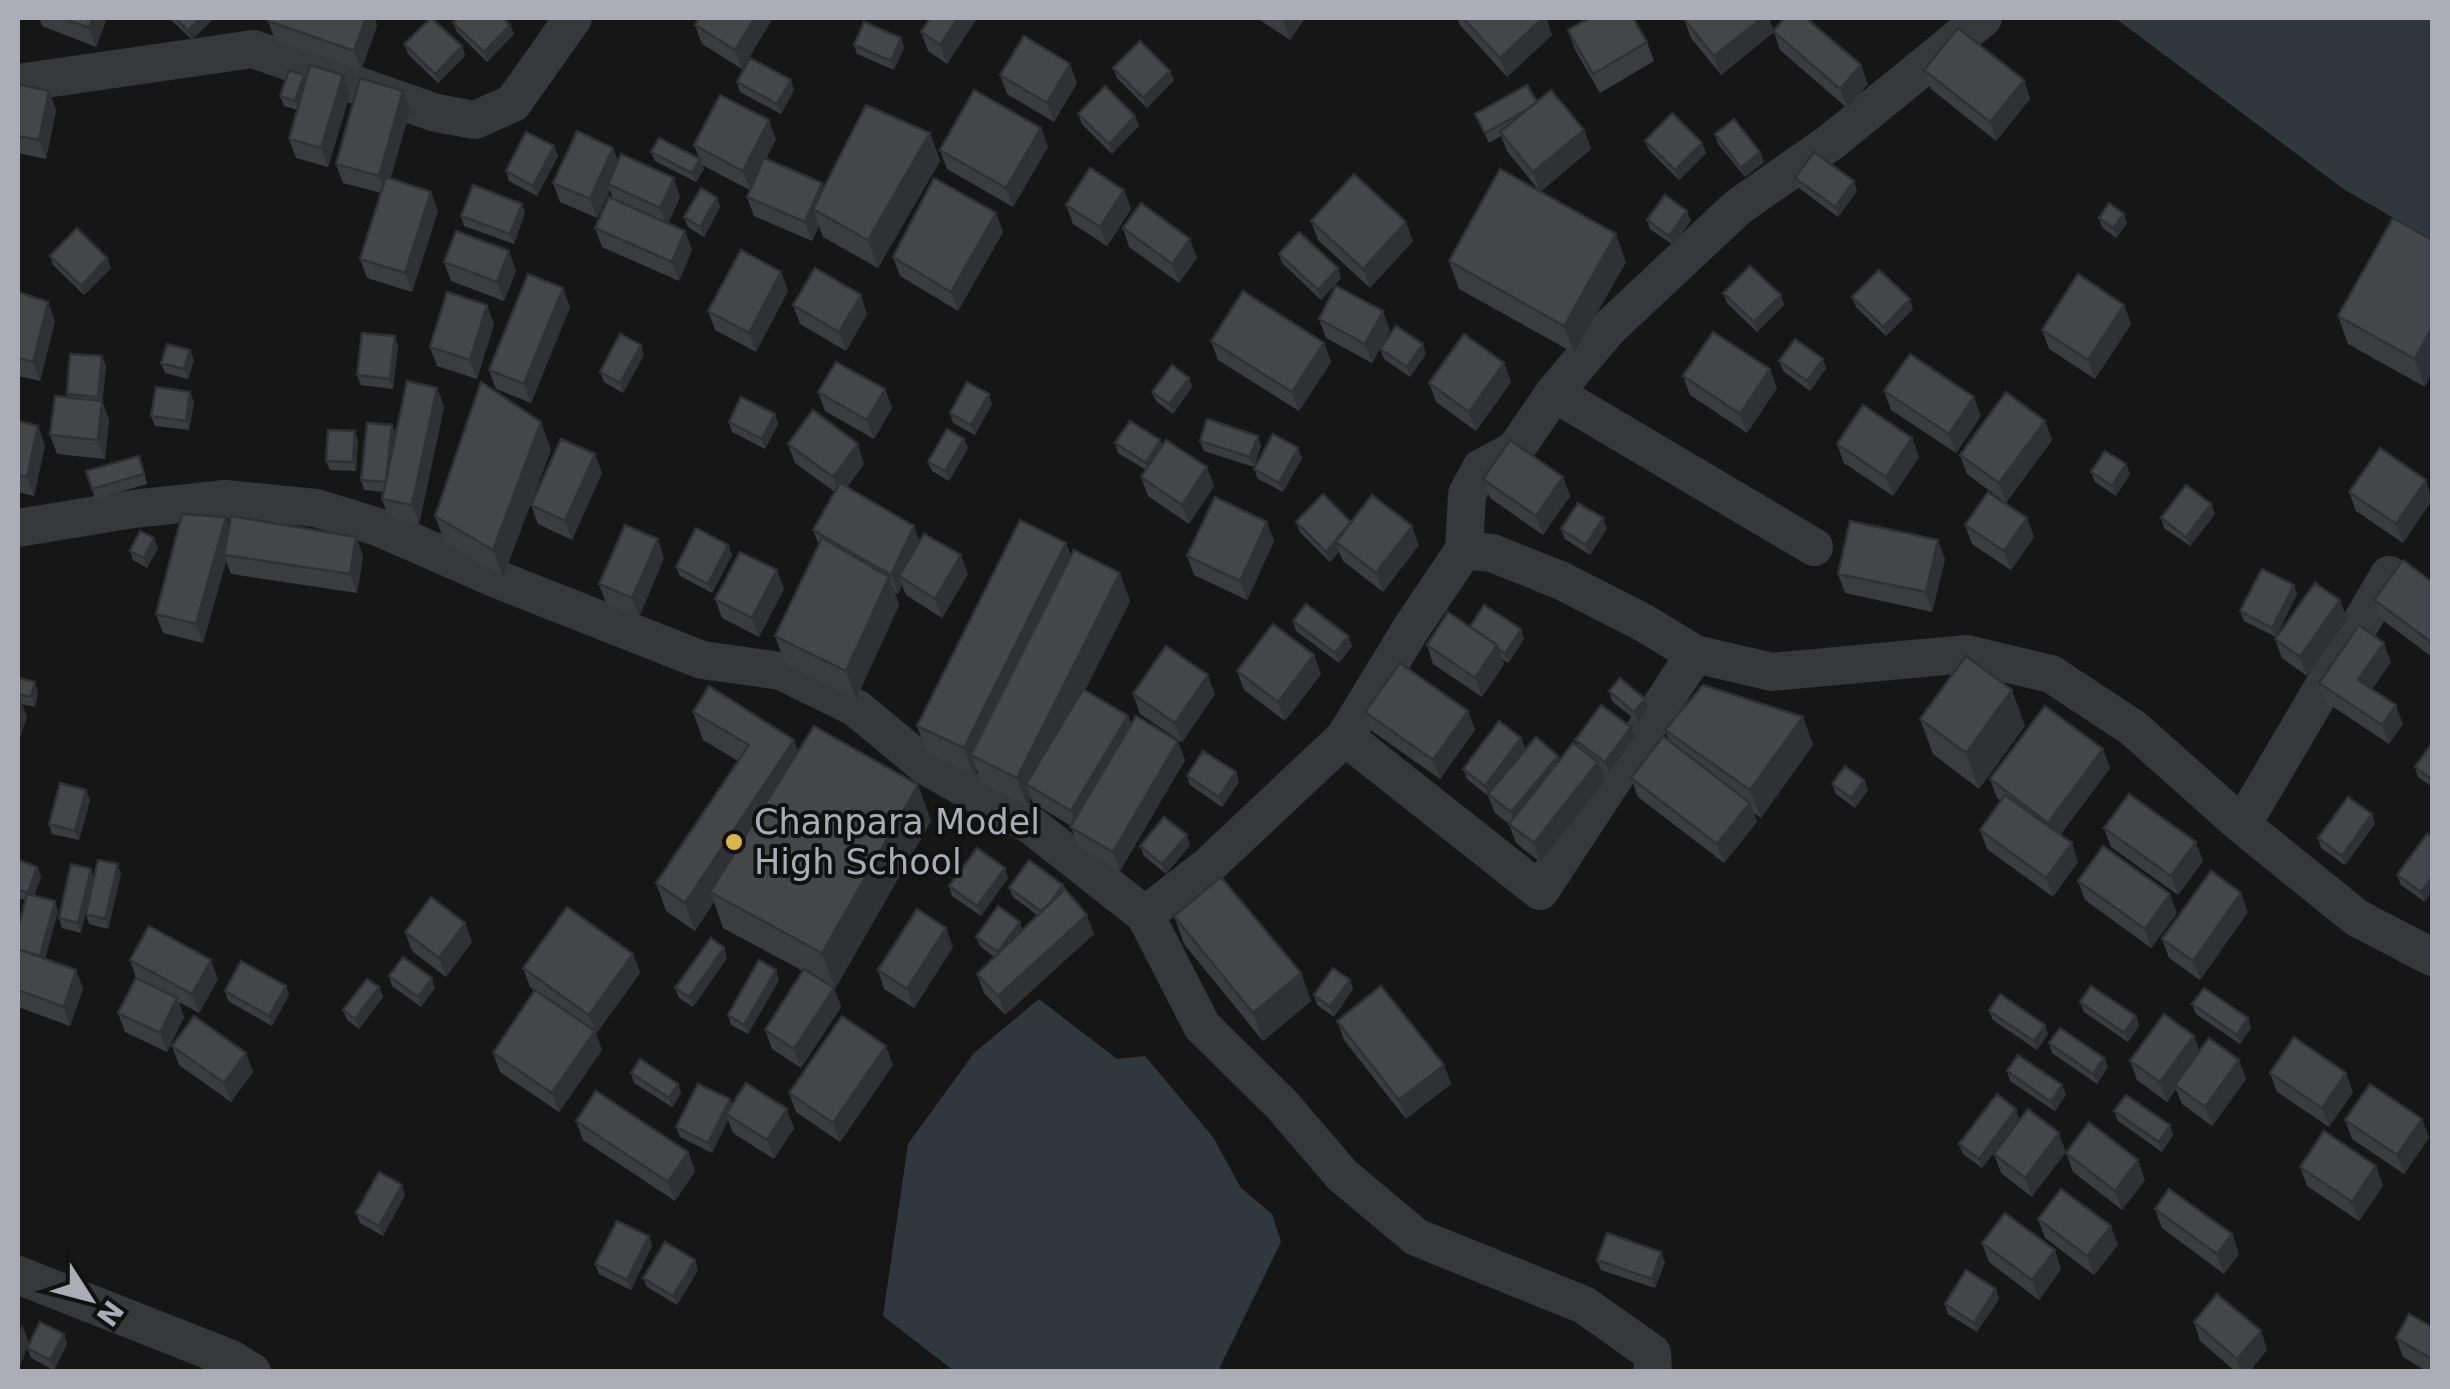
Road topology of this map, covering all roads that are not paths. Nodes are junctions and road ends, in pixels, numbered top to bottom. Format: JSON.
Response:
{"nodes":[{"id":1,"x":573,"y":18,"type":"edge"},
{"id":2,"x":1983,"y":18,"type":"edge"},
{"id":3,"x":256,"y":33,"type":"edge"},
{"id":4,"x":18,"y":83,"type":"edge"},
{"id":5,"x":1554,"y":393,"type":"junction"},
{"id":6,"x":18,"y":528,"type":"edge"},
{"id":7,"x":1814,"y":547,"type":"dead end"},
{"id":8,"x":1464,"y":550,"type":"junction"},
{"id":9,"x":2388,"y":575,"type":"edge"},
{"id":10,"x":1695,"y":654,"type":"junction"},
{"id":11,"x":1345,"y":737,"type":"junction"},
{"id":12,"x":2242,"y":825,"type":"junction"},
{"id":13,"x":1145,"y":915,"type":"junction"},
{"id":14,"x":2432,"y":957,"type":"edge"},
{"id":15,"x":18,"y":1275,"type":"edge"},
{"id":16,"x":252,"y":1372,"type":"edge"},
{"id":17,"x":1653,"y":1372,"type":"edge"}],
"edges":[{"from":1,"to":3,"type":"street"},
{"from":2,"to":5,"type":"street"},
{"from":3,"to":4,"type":"street"},
{"from":5,"to":7,"type":"street"},
{"from":5,"to":8,"type":"street"},
{"from":6,"to":13,"type":"street"},
{"from":8,"to":10,"type":"street"},
{"from":8,"to":11,"type":"street"},
{"from":9,"to":12,"type":"street"},
{"from":10,"to":11,"type":"street"},
{"from":10,"to":12,"type":"street"},
{"from":11,"to":13,"type":"street"},
{"from":12,"to":14,"type":"street"},
{"from":13,"to":17,"type":"street"},
{"from":15,"to":16,"type":"street"}]}
